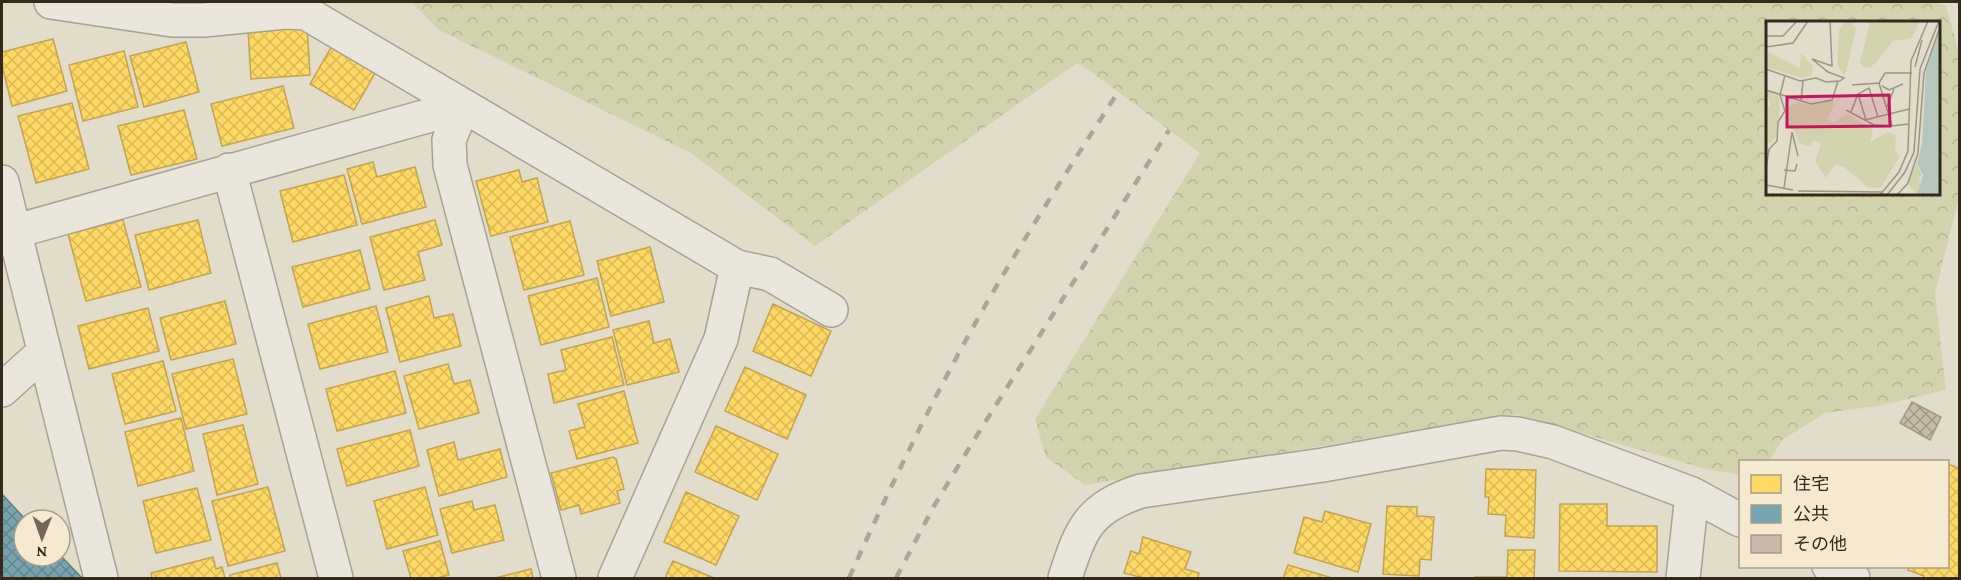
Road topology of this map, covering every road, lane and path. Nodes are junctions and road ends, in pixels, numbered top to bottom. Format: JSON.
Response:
{"nodes":[{"id":1,"x":51,"y":2,"type":"edge"},
{"id":2,"x":463,"y":106,"type":"junction"},
{"id":3,"x":229,"y":170,"type":"junction"},
{"id":4,"x":2,"y":182,"type":"edge"},
{"id":5,"x":8,"y":233,"type":"edge"},
{"id":6,"x":737,"y":267,"type":"junction"},
{"id":7,"x":831,"y":310,"type":"dead end"},
{"id":8,"x":44,"y":352,"type":"junction"},
{"id":9,"x":2,"y":390,"type":"edge"},
{"id":10,"x":1692,"y":494,"type":"junction"},
{"id":11,"x":1739,"y":519,"type":"edge"},
{"id":12,"x":1831,"y":568,"type":"edge"},
{"id":13,"x":101,"y":579,"type":"edge"},
{"id":14,"x":336,"y":579,"type":"edge"},
{"id":15,"x":559,"y":579,"type":"edge"},
{"id":16,"x":615,"y":579,"type":"edge"},
{"id":17,"x":1065,"y":579,"type":"edge"},
{"id":18,"x":1683,"y":579,"type":"edge"},
{"id":19,"x":1853,"y":579,"type":"edge"}],
"edges":[{"from":1,"to":2,"type":"street"},
{"from":2,"to":3,"type":"street"},
{"from":2,"to":6,"type":"street"},
{"from":2,"to":15,"type":"street"},
{"from":3,"to":5,"type":"street"},
{"from":3,"to":14,"type":"street"},
{"from":4,"to":5,"type":"street"},
{"from":5,"to":8,"type":"street"},
{"from":6,"to":7,"type":"street"},
{"from":6,"to":16,"type":"street"},
{"from":8,"to":9,"type":"street"},
{"from":8,"to":13,"type":"street"},
{"from":10,"to":11,"type":"street"},
{"from":10,"to":17,"type":"street"},
{"from":10,"to":18,"type":"street"},
{"from":12,"to":19,"type":"street"}]}
